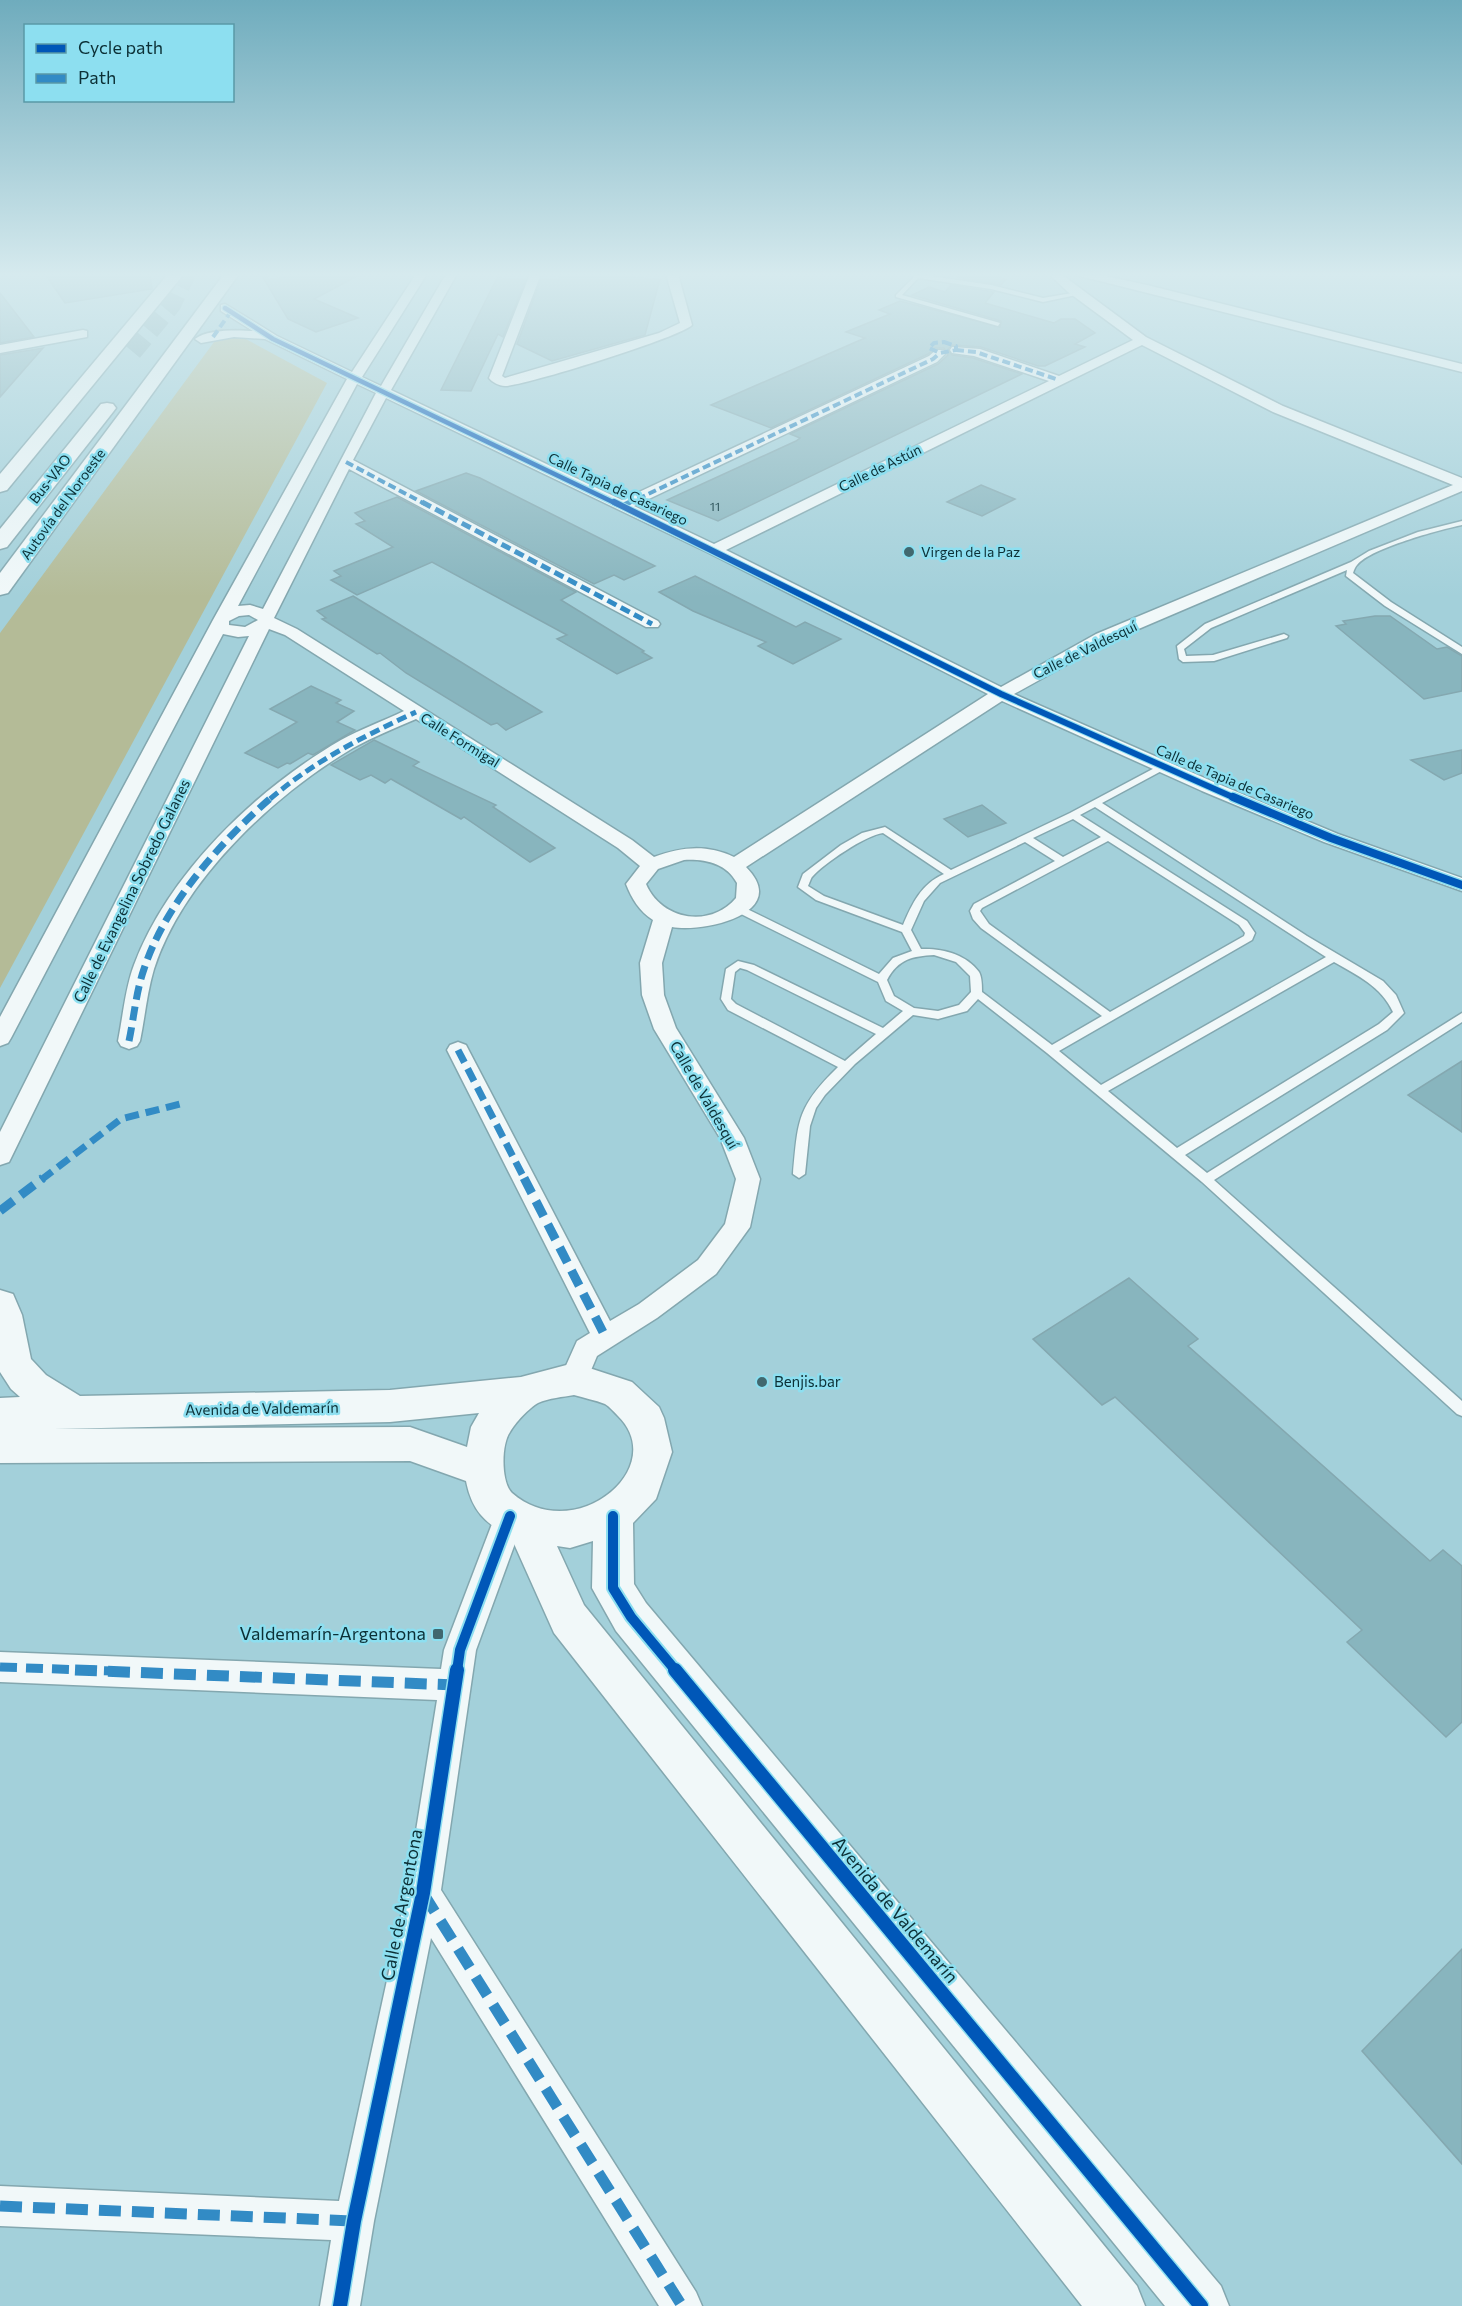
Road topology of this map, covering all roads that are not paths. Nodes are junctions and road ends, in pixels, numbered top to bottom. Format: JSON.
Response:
{"nodes":[{"id":1,"x":87,"y":382,"type":"edge"},
{"id":2,"x":109,"y":382,"type":"edge"},
{"id":3,"x":153,"y":382,"type":"tunnel mouth"},
{"id":4,"x":169,"y":382,"type":"edge"},
{"id":5,"x":352,"y":382,"type":"edge"},
{"id":6,"x":361,"y":382,"type":"edge"},
{"id":7,"x":389,"y":382,"type":"edge"},
{"id":8,"x":885,"y":382,"type":"edge"},
{"id":9,"x":1056,"y":382,"type":"edge"},
{"id":10,"x":1224,"y":382,"type":"edge"},
{"id":11,"x":383,"y":392,"type":"junction"},
{"id":12,"x":116,"y":397,"type":"dead end"},
{"id":13,"x":54,"y":421,"type":"junction"},
{"id":14,"x":346,"y":462,"type":"junction"},
{"id":15,"x":0,"y":474,"type":"edge"},
{"id":16,"x":1462,"y":484,"type":"edge"},
{"id":17,"x":0,"y":486,"type":"edge"},
{"id":18,"x":622,"y":506,"type":"junction"},
{"id":19,"x":0,"y":517,"type":"edge"},
{"id":20,"x":1462,"y":524,"type":"edge"},
{"id":21,"x":0,"y":543,"type":"edge"},
{"id":22,"x":33,"y":544,"type":"junction"},
{"id":23,"x":714,"y":550,"type":"junction"},
{"id":24,"x":1353,"y":564,"type":"junction"},
{"id":25,"x":0,"y":588,"type":"edge"},
{"id":26,"x":222,"y":620,"type":"junction"},
{"id":27,"x":265,"y":622,"type":"junction"},
{"id":28,"x":652,"y":624,"type":"dead end"},
{"id":29,"x":1284,"y":636,"type":"dead end"},
{"id":30,"x":1462,"y":651,"type":"edge"},
{"id":31,"x":1001,"y":693,"type":"junction"},
{"id":32,"x":416,"y":712,"type":"junction"},
{"id":33,"x":1164,"y":766,"type":"junction"},
{"id":34,"x":1096,"y":803,"type":"junction"},
{"id":35,"x":1073,"y":814,"type":"junction"},
{"id":36,"x":1026,"y":837,"type":"junction"},
{"id":37,"x":1109,"y":837,"type":"junction"},
{"id":38,"x":1063,"y":862,"type":"junction"},
{"id":39,"x":651,"y":865,"type":"junction"},
{"id":40,"x":735,"y":865,"type":"junction"},
{"id":41,"x":951,"y":874,"type":"junction"},
{"id":42,"x":1462,"y":885,"type":"edge"},
{"id":43,"x":739,"y":909,"type":"junction"},
{"id":44,"x":664,"y":917,"type":"junction"},
{"id":45,"x":906,"y":930,"type":"junction"},
{"id":46,"x":918,"y":953,"type":"junction"},
{"id":47,"x":1334,"y":957,"type":"junction"},
{"id":48,"x":882,"y":981,"type":"junction"},
{"id":49,"x":976,"y":993,"type":"junction"},
{"id":50,"x":911,"y":1011,"type":"junction"},
{"id":51,"x":1110,"y":1017,"type":"junction"},
{"id":52,"x":1462,"y":1017,"type":"edge"},
{"id":53,"x":883,"y":1033,"type":"junction"},
{"id":54,"x":0,"y":1038,"type":"edge"},
{"id":55,"x":129,"y":1041,"type":"dead end"},
{"id":56,"x":458,"y":1050,"type":"dead end"},
{"id":57,"x":1051,"y":1050,"type":"junction"},
{"id":58,"x":847,"y":1067,"type":"junction"},
{"id":59,"x":1100,"y":1091,"type":"junction"},
{"id":60,"x":1177,"y":1154,"type":"junction"},
{"id":61,"x":0,"y":1156,"type":"edge"},
{"id":62,"x":799,"y":1174,"type":"dead end"},
{"id":63,"x":1206,"y":1179,"type":"junction"},
{"id":64,"x":0,"y":1304,"type":"edge"},
{"id":65,"x":605,"y":1336,"type":"junction"},
{"id":66,"x":574,"y":1379,"type":"junction"},
{"id":67,"x":523,"y":1393,"type":"junction"},
{"id":68,"x":1462,"y":1410,"type":"edge"},
{"id":69,"x":74,"y":1412,"type":"junction"},
{"id":70,"x":0,"y":1414,"type":"edge"},
{"id":71,"x":0,"y":1446,"type":"edge"},
{"id":72,"x":483,"y":1470,"type":"junction"},
{"id":73,"x":613,"y":1516,"type":"junction"},
{"id":74,"x":518,"y":1520,"type":"junction"},
{"id":75,"x":0,"y":1667,"type":"edge"},
{"id":76,"x":455,"y":1685,"type":"junction"},
{"id":77,"x":423,"y":1893,"type":"junction"},
{"id":78,"x":0,"y":2206,"type":"edge"},
{"id":79,"x":354,"y":2221,"type":"junction"},
{"id":80,"x":340,"y":2306,"type":"edge"},
{"id":81,"x":682,"y":2306,"type":"edge"},
{"id":82,"x":1117,"y":2306,"type":"edge"},
{"id":83,"x":1201,"y":2306,"type":"edge"}],
"edges":[{"from":1,"to":13,"type":"main road"},
{"from":2,"to":19,"type":"main road"},
{"from":3,"to":22,"type":"main road","name":"Autovía del Noroeste"},
{"from":4,"to":22,"type":"main road"},
{"from":5,"to":26,"type":"street"},
{"from":6,"to":11,"type":"street","name":"Calle Tapia de Casariego"},
{"from":7,"to":11,"type":"street","name":"Calle de Evangelina Sobredo Galanes"},
{"from":8,"to":18,"type":"street","name":"Calle Tapia de Casariego"},
{"from":9,"to":23,"type":"street","name":"Calle de Astún"},
{"from":10,"to":16,"type":"street"},
{"from":11,"to":14,"type":"street","name":"Calle de Evangelina Sobredo Galanes"},
{"from":11,"to":18,"type":"street","name":"Calle Tapia de Casariego"},
{"from":12,"to":21,"type":"main road","name":"Bus-VAO"},
{"from":13,"to":15,"type":"main road"},
{"from":13,"to":17,"type":"main road"},
{"from":14,"to":27,"type":"street","name":"Calle de Evangelina Sobredo Galanes"},
{"from":14,"to":28,"type":"street"},
{"from":16,"to":31,"type":"street","name":"Calle de Valdesquí"},
{"from":18,"to":23,"type":"street","name":"Calle Tapia de Casariego"},
{"from":20,"to":24,"type":"lane"},
{"from":22,"to":25,"type":"main road","name":"Autovía del Noroeste"},
{"from":23,"to":31,"type":"street","name":"Calle Tapia de Casariego"},
{"from":24,"to":29,"type":"lane"},
{"from":24,"to":30,"type":"lane"},
{"from":26,"to":27,"type":"street","name":"Calle Formigal"},
{"from":26,"to":54,"type":"street"},
{"from":27,"to":32,"type":"street","name":"Calle Formigal"},
{"from":27,"to":61,"type":"street","name":"Calle de Evangelina Sobredo Galanes"},
{"from":31,"to":33,"type":"street","name":"Calle de Tapia de Casariego"},
{"from":31,"to":40,"type":"street","name":"Calle de Valdesquí"},
{"from":32,"to":39,"type":"street","name":"Calle Formigal"},
{"from":32,"to":55,"type":"street"},
{"from":33,"to":34,"type":"lane"},
{"from":33,"to":42,"type":"street","name":"Calle de Tapia de Casariego"},
{"from":34,"to":35,"type":"lane"},
{"from":34,"to":47,"type":"lane"},
{"from":35,"to":36,"type":"lane"},
{"from":35,"to":37,"type":"lane"},
{"from":36,"to":38,"type":"lane"},
{"from":36,"to":41,"type":"lane"},
{"from":37,"to":38,"type":"lane"},
{"from":37,"to":51,"type":"lane"},
{"from":38,"to":51,"type":"lane"},
{"from":39,"to":40,"type":"street"},
{"from":39,"to":44,"type":"street"},
{"from":40,"to":43,"type":"street"},
{"from":41,"to":45,"type":"lane"},
{"from":41,"to":45,"type":"lane"},
{"from":43,"to":44,"type":"street"},
{"from":43,"to":48,"type":"lane"},
{"from":44,"to":65,"type":"street","name":"Calle de Valdesquí"},
{"from":45,"to":46,"type":"lane"},
{"from":46,"to":48,"type":"lane"},
{"from":46,"to":49,"type":"lane"},
{"from":47,"to":59,"type":"lane"},
{"from":47,"to":60,"type":"lane"},
{"from":48,"to":50,"type":"lane"},
{"from":49,"to":50,"type":"lane"},
{"from":49,"to":57,"type":"lane"},
{"from":50,"to":53,"type":"lane"},
{"from":51,"to":57,"type":"lane"},
{"from":52,"to":63,"type":"lane"},
{"from":53,"to":58,"type":"lane"},
{"from":53,"to":58,"type":"lane"},
{"from":56,"to":65,"type":"street"},
{"from":57,"to":59,"type":"lane"},
{"from":58,"to":62,"type":"lane"},
{"from":59,"to":60,"type":"lane"},
{"from":60,"to":63,"type":"lane"},
{"from":63,"to":68,"type":"lane"},
{"from":64,"to":69,"type":"main road"},
{"from":65,"to":66,"type":"street","name":"Calle de Valdesquí"},
{"from":66,"to":67,"type":"main road"},
{"from":66,"to":73,"type":"main road"},
{"from":67,"to":69,"type":"main road","name":"Avenida de Valdemarín"},
{"from":67,"to":72,"type":"main road"},
{"from":69,"to":70,"type":"main road","name":"Avenida de Valdemarín"},
{"from":71,"to":72,"type":"main road"},
{"from":72,"to":74,"type":"main road"},
{"from":73,"to":74,"type":"main road"},
{"from":73,"to":83,"type":"main road","name":"Avenida de Valdemarín"},
{"from":74,"to":76,"type":"street","name":"Calle de Argentona"},
{"from":74,"to":82,"type":"main road"},
{"from":75,"to":76,"type":"street"},
{"from":76,"to":77,"type":"street","name":"Calle de Argentona"},
{"from":77,"to":79,"type":"street","name":"Calle de Argentona"},
{"from":77,"to":81,"type":"street","name":"Calle de Argentona"},
{"from":78,"to":79,"type":"street"},
{"from":79,"to":80,"type":"street","name":"Calle de Argentona"}]}
